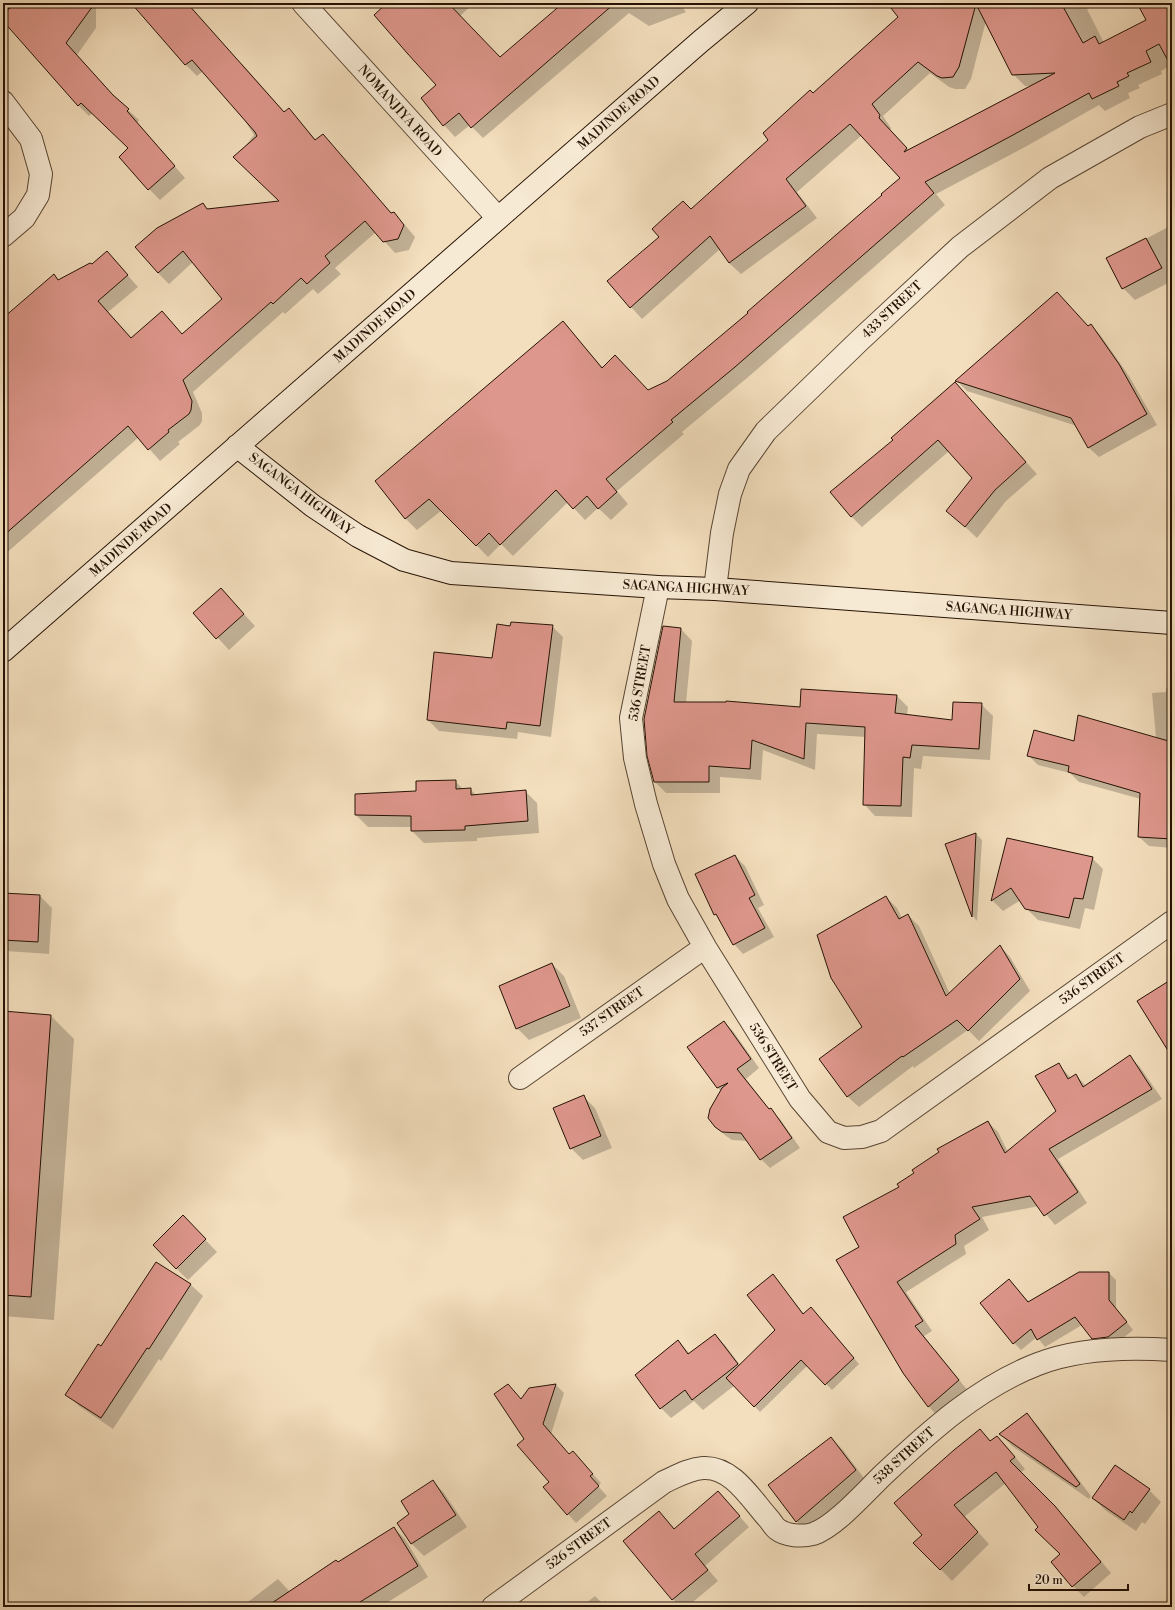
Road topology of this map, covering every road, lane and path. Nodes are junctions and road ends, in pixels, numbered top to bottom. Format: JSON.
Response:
{"nodes":[{"id":1,"x":302,"y":3,"type":"edge"},
{"id":2,"x":747,"y":3,"type":"edge"},
{"id":3,"x":3,"y":102,"type":"edge"},
{"id":4,"x":1172,"y":114,"type":"edge"},
{"id":5,"x":498,"y":218,"type":"junction"},
{"id":6,"x":3,"y":236,"type":"edge"},
{"id":7,"x":238,"y":446,"type":"junction"},
{"id":8,"x":658,"y":587,"type":"junction"},
{"id":9,"x":715,"y":589,"type":"junction"},
{"id":10,"x":1172,"y":623,"type":"edge"},
{"id":11,"x":3,"y":651,"type":"edge"},
{"id":12,"x":1172,"y":922,"type":"edge"},
{"id":13,"x":705,"y":947,"type":"junction"},
{"id":14,"x":520,"y":1078,"type":"dead end"},
{"id":15,"x":1172,"y":1350,"type":"edge"},
{"id":16,"x":664,"y":1482,"type":"joint"},
{"id":17,"x":494,"y":1607,"type":"edge"}],
"edges":[{"from":1,"to":5,"type":"street","name":"NOMANJIYA ROAD"},
{"from":2,"to":5,"type":"street","name":"MADINDE ROAD"},
{"from":3,"to":6,"type":"street"},
{"from":4,"to":9,"type":"street","name":"433 STREET"},
{"from":5,"to":7,"type":"street","name":"MADINDE ROAD"},
{"from":7,"to":8,"type":"street","name":"SAGANGA HIGHWAY"},
{"from":7,"to":11,"type":"street","name":"MADINDE ROAD"},
{"from":8,"to":9,"type":"street","name":"SAGANGA HIGHWAY"},
{"from":8,"to":13,"type":"street","name":"536 STREET"},
{"from":9,"to":10,"type":"street","name":"SAGANGA HIGHWAY"},
{"from":12,"to":13,"type":"street","name":"536 STREET"},
{"from":13,"to":14,"type":"street","name":"537 STREET"},
{"from":15,"to":16,"type":"street","name":"538 STREET"},
{"from":16,"to":17,"type":"street","name":"526 STREET"}]}
